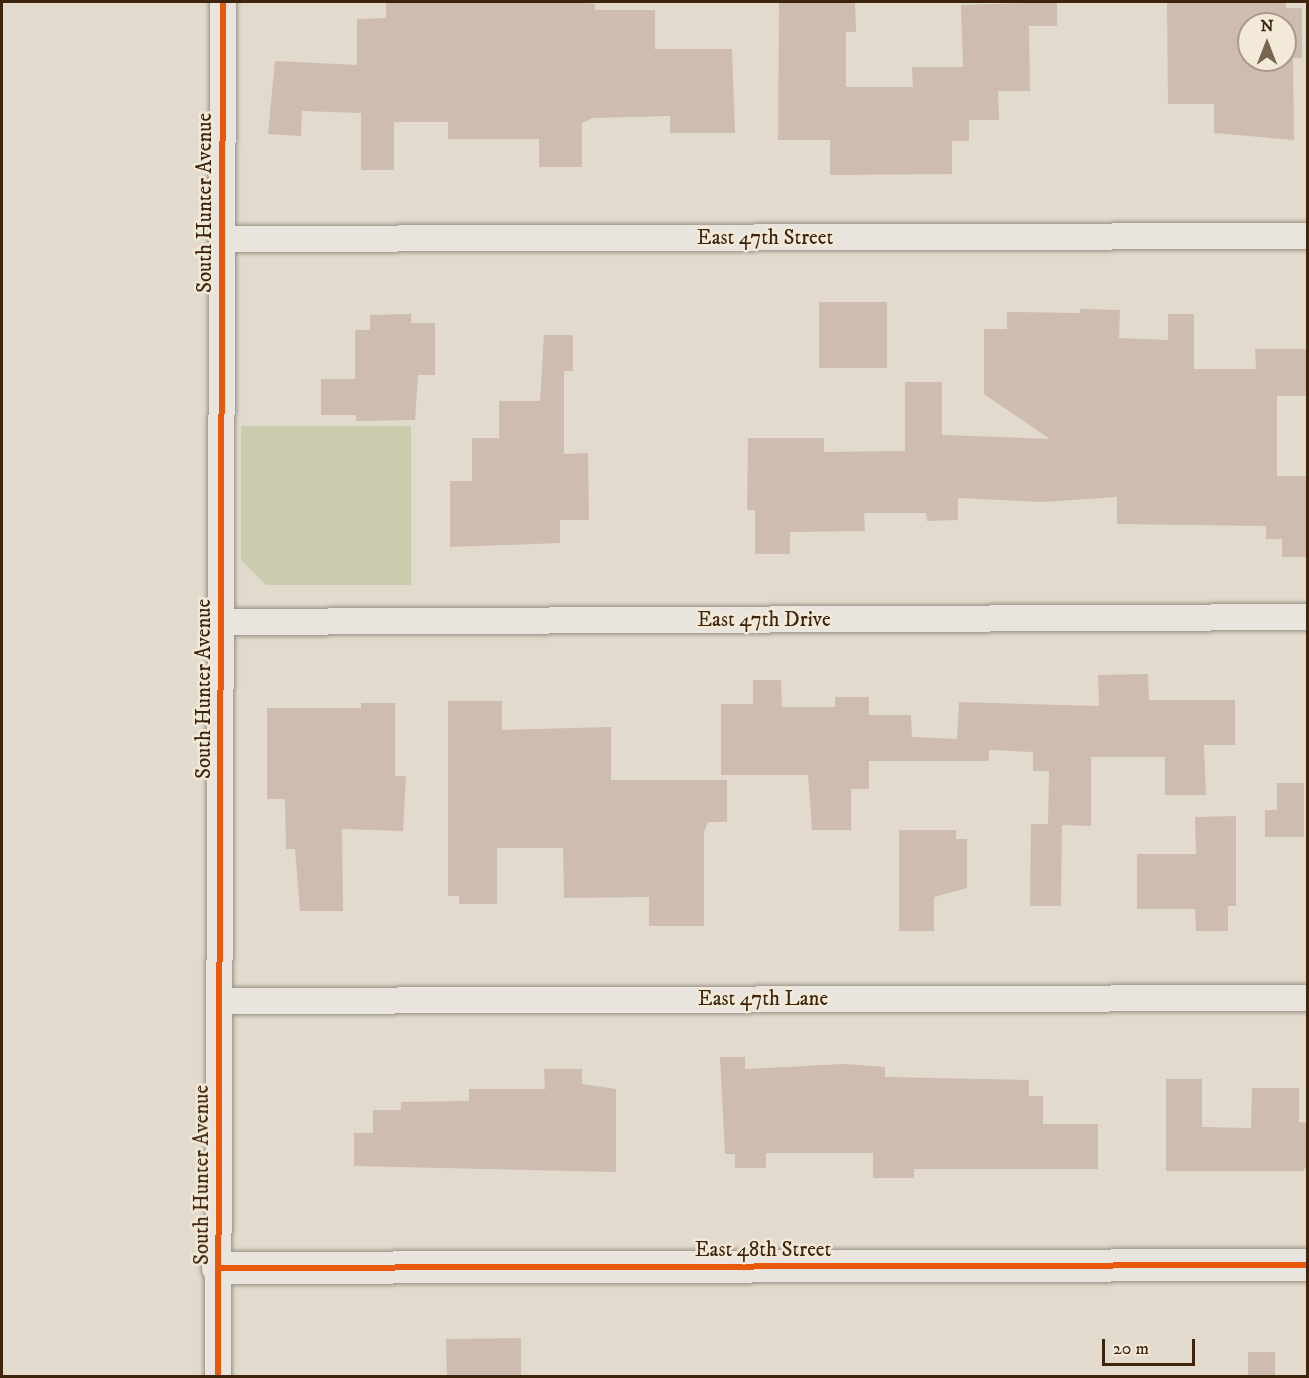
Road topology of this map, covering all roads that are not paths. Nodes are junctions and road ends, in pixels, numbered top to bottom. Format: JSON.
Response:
{"nodes":[{"id":1,"x":224,"y":2,"type":"edge"},
{"id":2,"x":1308,"y":236,"type":"edge"},
{"id":3,"x":222,"y":239,"type":"junction"},
{"id":4,"x":1308,"y":617,"type":"edge"},
{"id":5,"x":220,"y":622,"type":"junction"},
{"id":6,"x":1308,"y":998,"type":"edge"},
{"id":7,"x":219,"y":1001,"type":"junction"},
{"id":8,"x":1308,"y":1265,"type":"edge"},
{"id":9,"x":219,"y":1268,"type":"junction"},
{"id":10,"x":218,"y":1377,"type":"edge"}],
"edges":[{"from":1,"to":3,"type":"street","name":"South Hunter Avenue"},
{"from":2,"to":3,"type":"street","name":"East 47th Street"},
{"from":3,"to":5,"type":"street","name":"South Hunter Avenue"},
{"from":4,"to":5,"type":"street","name":"East 47th Drive"},
{"from":5,"to":7,"type":"street","name":"South Hunter Avenue"},
{"from":6,"to":7,"type":"street","name":"East 47th Lane"},
{"from":7,"to":9,"type":"street","name":"South Hunter Avenue"},
{"from":8,"to":9,"type":"street","name":"East 48th Street"},
{"from":9,"to":10,"type":"street","name":"South Hunter Avenue"}]}
